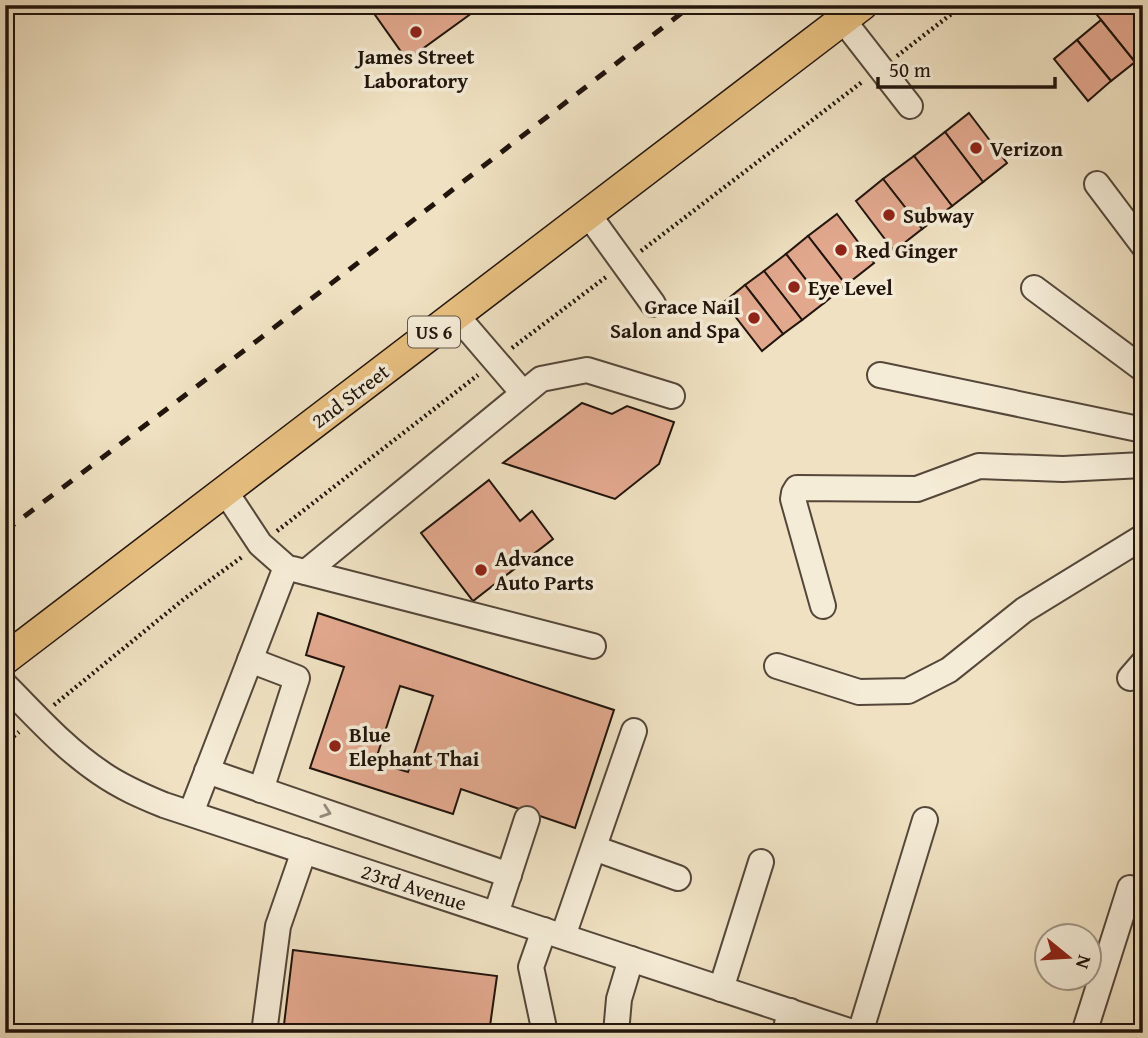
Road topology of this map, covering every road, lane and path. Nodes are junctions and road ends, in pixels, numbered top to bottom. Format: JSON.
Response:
{"nodes":[{"id":1,"x":852,"y":12,"type":"edge"},
{"id":2,"x":910,"y":106,"type":"dead end"},
{"id":3,"x":1097,"y":184,"type":"dead end"},
{"id":4,"x":588,"y":214,"type":"junction"},
{"id":5,"x":1143,"y":245,"type":"edge"},
{"id":6,"x":1034,"y":288,"type":"dead end"},
{"id":7,"x":653,"y":304,"type":"dead end"},
{"id":8,"x":456,"y":315,"type":"junction"},
{"id":9,"x":1143,"y":369,"type":"edge"},
{"id":10,"x":880,"y":375,"type":"dead end"},
{"id":11,"x":523,"y":393,"type":"junction"},
{"id":12,"x":672,"y":396,"type":"dead end"},
{"id":13,"x":1143,"y":430,"type":"edge"},
{"id":14,"x":1143,"y":466,"type":"edge"},
{"id":15,"x":225,"y":491,"type":"junction"},
{"id":16,"x":1143,"y":537,"type":"edge"},
{"id":17,"x":296,"y":570,"type":"junction"},
{"id":18,"x":823,"y":606,"type":"dead end"},
{"id":19,"x":593,"y":646,"type":"dead end"},
{"id":20,"x":5,"y":659,"type":"edge"},
{"id":21,"x":250,"y":660,"type":"junction"},
{"id":22,"x":776,"y":666,"type":"dead end"},
{"id":23,"x":5,"y":685,"type":"edge"},
{"id":24,"x":634,"y":731,"type":"dead end"},
{"id":25,"x":207,"y":771,"type":"junction"},
{"id":26,"x":261,"y":790,"type":"junction"},
{"id":27,"x":191,"y":813,"type":"junction"},
{"id":28,"x":527,"y":819,"type":"dead end"},
{"id":29,"x":925,"y":820,"type":"dead end"},
{"id":30,"x":594,"y":848,"type":"junction"},
{"id":31,"x":304,"y":851,"type":"junction"},
{"id":32,"x":761,"y":862,"type":"dead end"},
{"id":33,"x":509,"y":875,"type":"junction"},
{"id":34,"x":678,"y":878,"type":"dead end"},
{"id":35,"x":1130,"y":888,"type":"dead end"},
{"id":36,"x":496,"y":914,"type":"junction"},
{"id":37,"x":554,"y":933,"type":"junction"},
{"id":38,"x":631,"y":959,"type":"junction"},
{"id":39,"x":722,"y":989,"type":"junction"},
{"id":40,"x":788,"y":1022,"type":"edge"},
{"id":41,"x":264,"y":1033,"type":"edge"},
{"id":42,"x":545,"y":1033,"type":"edge"},
{"id":43,"x":615,"y":1033,"type":"edge"},
{"id":44,"x":855,"y":1033,"type":"edge"},
{"id":45,"x":860,"y":1033,"type":"edge"},
{"id":46,"x":1084,"y":1033,"type":"edge"}],
"edges":[{"from":1,"to":2,"type":"street"},
{"from":1,"to":4,"type":"main road","name":"2nd Street","number":"US 6"},
{"from":3,"to":5,"type":"street"},
{"from":4,"to":7,"type":"street"},
{"from":4,"to":8,"type":"main road","name":"2nd Street","number":"US 6"},
{"from":6,"to":9,"type":"street"},
{"from":8,"to":11,"type":"street"},
{"from":8,"to":15,"type":"main road","name":"2nd Street","number":"US 6"},
{"from":10,"to":13,"type":"street"},
{"from":11,"to":12,"type":"street"},
{"from":11,"to":17,"type":"street"},
{"from":14,"to":18,"type":"street"},
{"from":15,"to":17,"type":"street"},
{"from":15,"to":20,"type":"main road","name":"2nd Street","number":"US 6"},
{"from":16,"to":22,"type":"street"},
{"from":17,"to":19,"type":"street"},
{"from":17,"to":21,"type":"street"},
{"from":21,"to":25,"type":"street"},
{"from":21,"to":26,"type":"street"},
{"from":23,"to":27,"type":"street","name":"23rd Avenue"},
{"from":24,"to":30,"type":"street"},
{"from":25,"to":26,"type":"street"},
{"from":25,"to":27,"type":"street"},
{"from":26,"to":33,"type":"street","one_way":true},
{"from":27,"to":31,"type":"street","name":"23rd Avenue"},
{"from":28,"to":33,"type":"street"},
{"from":29,"to":45,"type":"street"},
{"from":30,"to":34,"type":"street"},
{"from":30,"to":37,"type":"street"},
{"from":31,"to":36,"type":"street","name":"23rd Avenue"},
{"from":31,"to":41,"type":"street"},
{"from":32,"to":39,"type":"street"},
{"from":33,"to":36,"type":"street"},
{"from":35,"to":46,"type":"street"},
{"from":36,"to":37,"type":"street","name":"23rd Avenue"},
{"from":37,"to":38,"type":"street","name":"23rd Avenue"},
{"from":37,"to":42,"type":"street"},
{"from":38,"to":39,"type":"street","name":"23rd Avenue"},
{"from":38,"to":43,"type":"street"},
{"from":39,"to":40,"type":"street","name":"23rd Avenue"},
{"from":40,"to":44,"type":"street","name":"23rd Avenue"}]}
